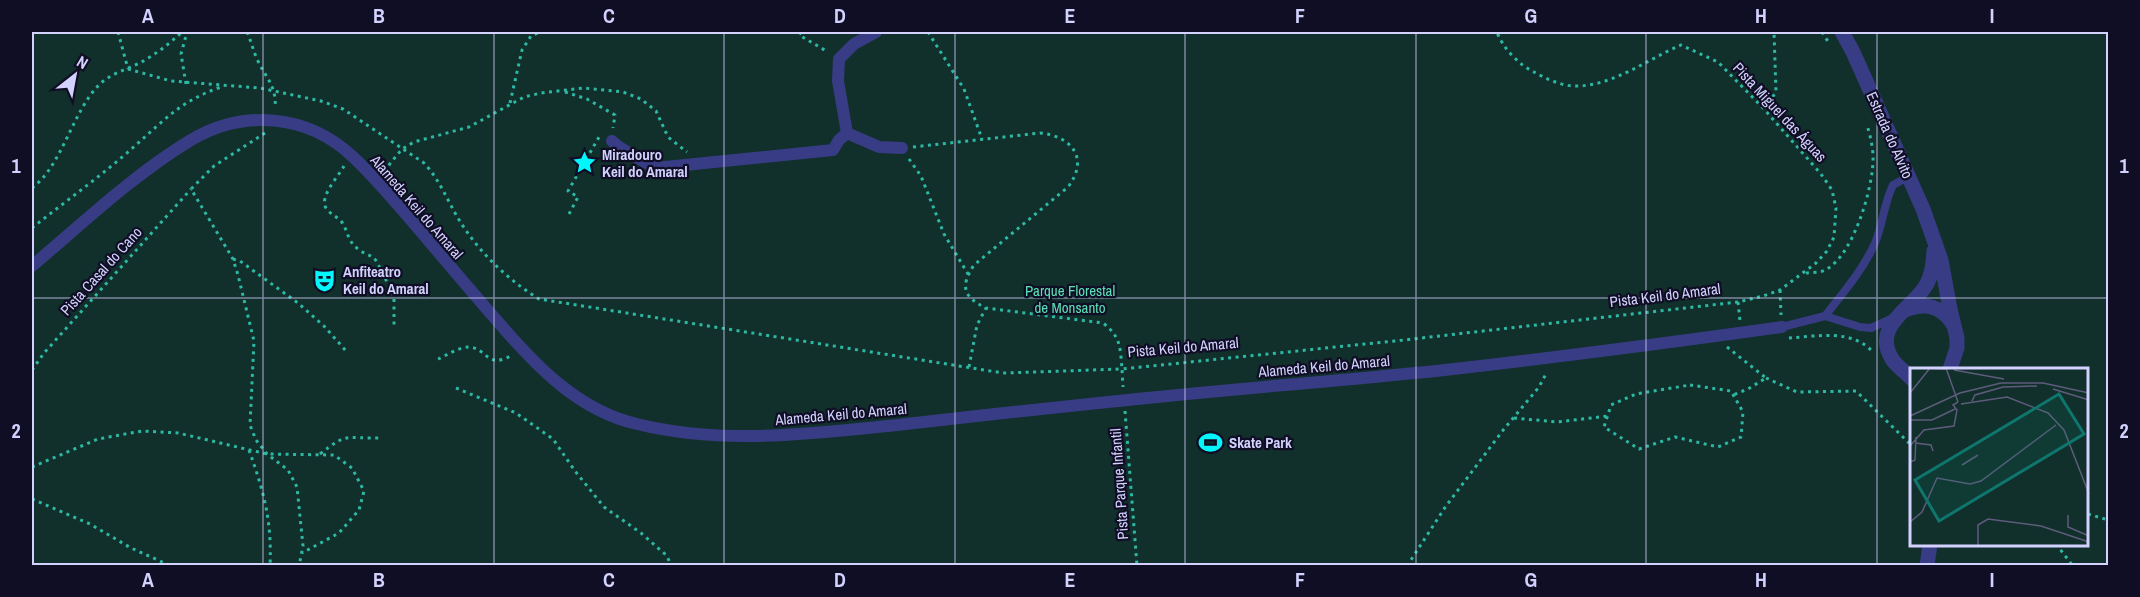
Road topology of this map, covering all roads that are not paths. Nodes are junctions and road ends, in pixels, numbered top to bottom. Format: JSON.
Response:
{"nodes":[{"id":1,"x":876,"y":32,"type":"edge"},
{"id":2,"x":1842,"y":32,"type":"edge"},
{"id":3,"x":848,"y":133,"type":"junction"},
{"id":4,"x":612,"y":141,"type":"dead end"},
{"id":5,"x":902,"y":148,"type":"road end"},
{"id":6,"x":1908,"y":177,"type":"junction"},
{"id":7,"x":1934,"y":241,"type":"junction"},
{"id":8,"x":32,"y":266,"type":"edge"},
{"id":9,"x":1901,"y":313,"type":"junction"},
{"id":10,"x":1825,"y":316,"type":"junction"},
{"id":11,"x":1956,"y":330,"type":"junction"},
{"id":12,"x":1782,"y":333,"type":"joint"},
{"id":13,"x":1952,"y":363,"type":"edge"},
{"id":14,"x":1910,"y":375,"type":"edge"},
{"id":15,"x":1930,"y":546,"type":"edge"},
{"id":16,"x":1926,"y":566,"type":"edge"}],
"edges":[{"from":1,"to":3,"type":"street"},
{"from":2,"to":6,"type":"street","name":"Estrada do Alvito"},
{"from":3,"to":4,"type":"street"},
{"from":3,"to":5,"type":"street"},
{"from":6,"to":7,"type":"street","name":"Estrada do Alvito"},
{"from":6,"to":10,"type":"lane"},
{"from":7,"to":9,"type":"street","name":"Estrada do Alvito"},
{"from":7,"to":11,"type":"street","name":"Estrada do Alvito"},
{"from":8,"to":12,"type":"street","name":"Alameda Keil do Amaral"},
{"from":9,"to":10,"type":"lane"},
{"from":9,"to":11,"type":"street"},
{"from":9,"to":14,"type":"street","name":"Estrada do Alvito"},
{"from":10,"to":12,"type":"lane"},
{"from":11,"to":13,"type":"street","name":"Estrada do Alvito"},
{"from":15,"to":16,"type":"street"}]}
